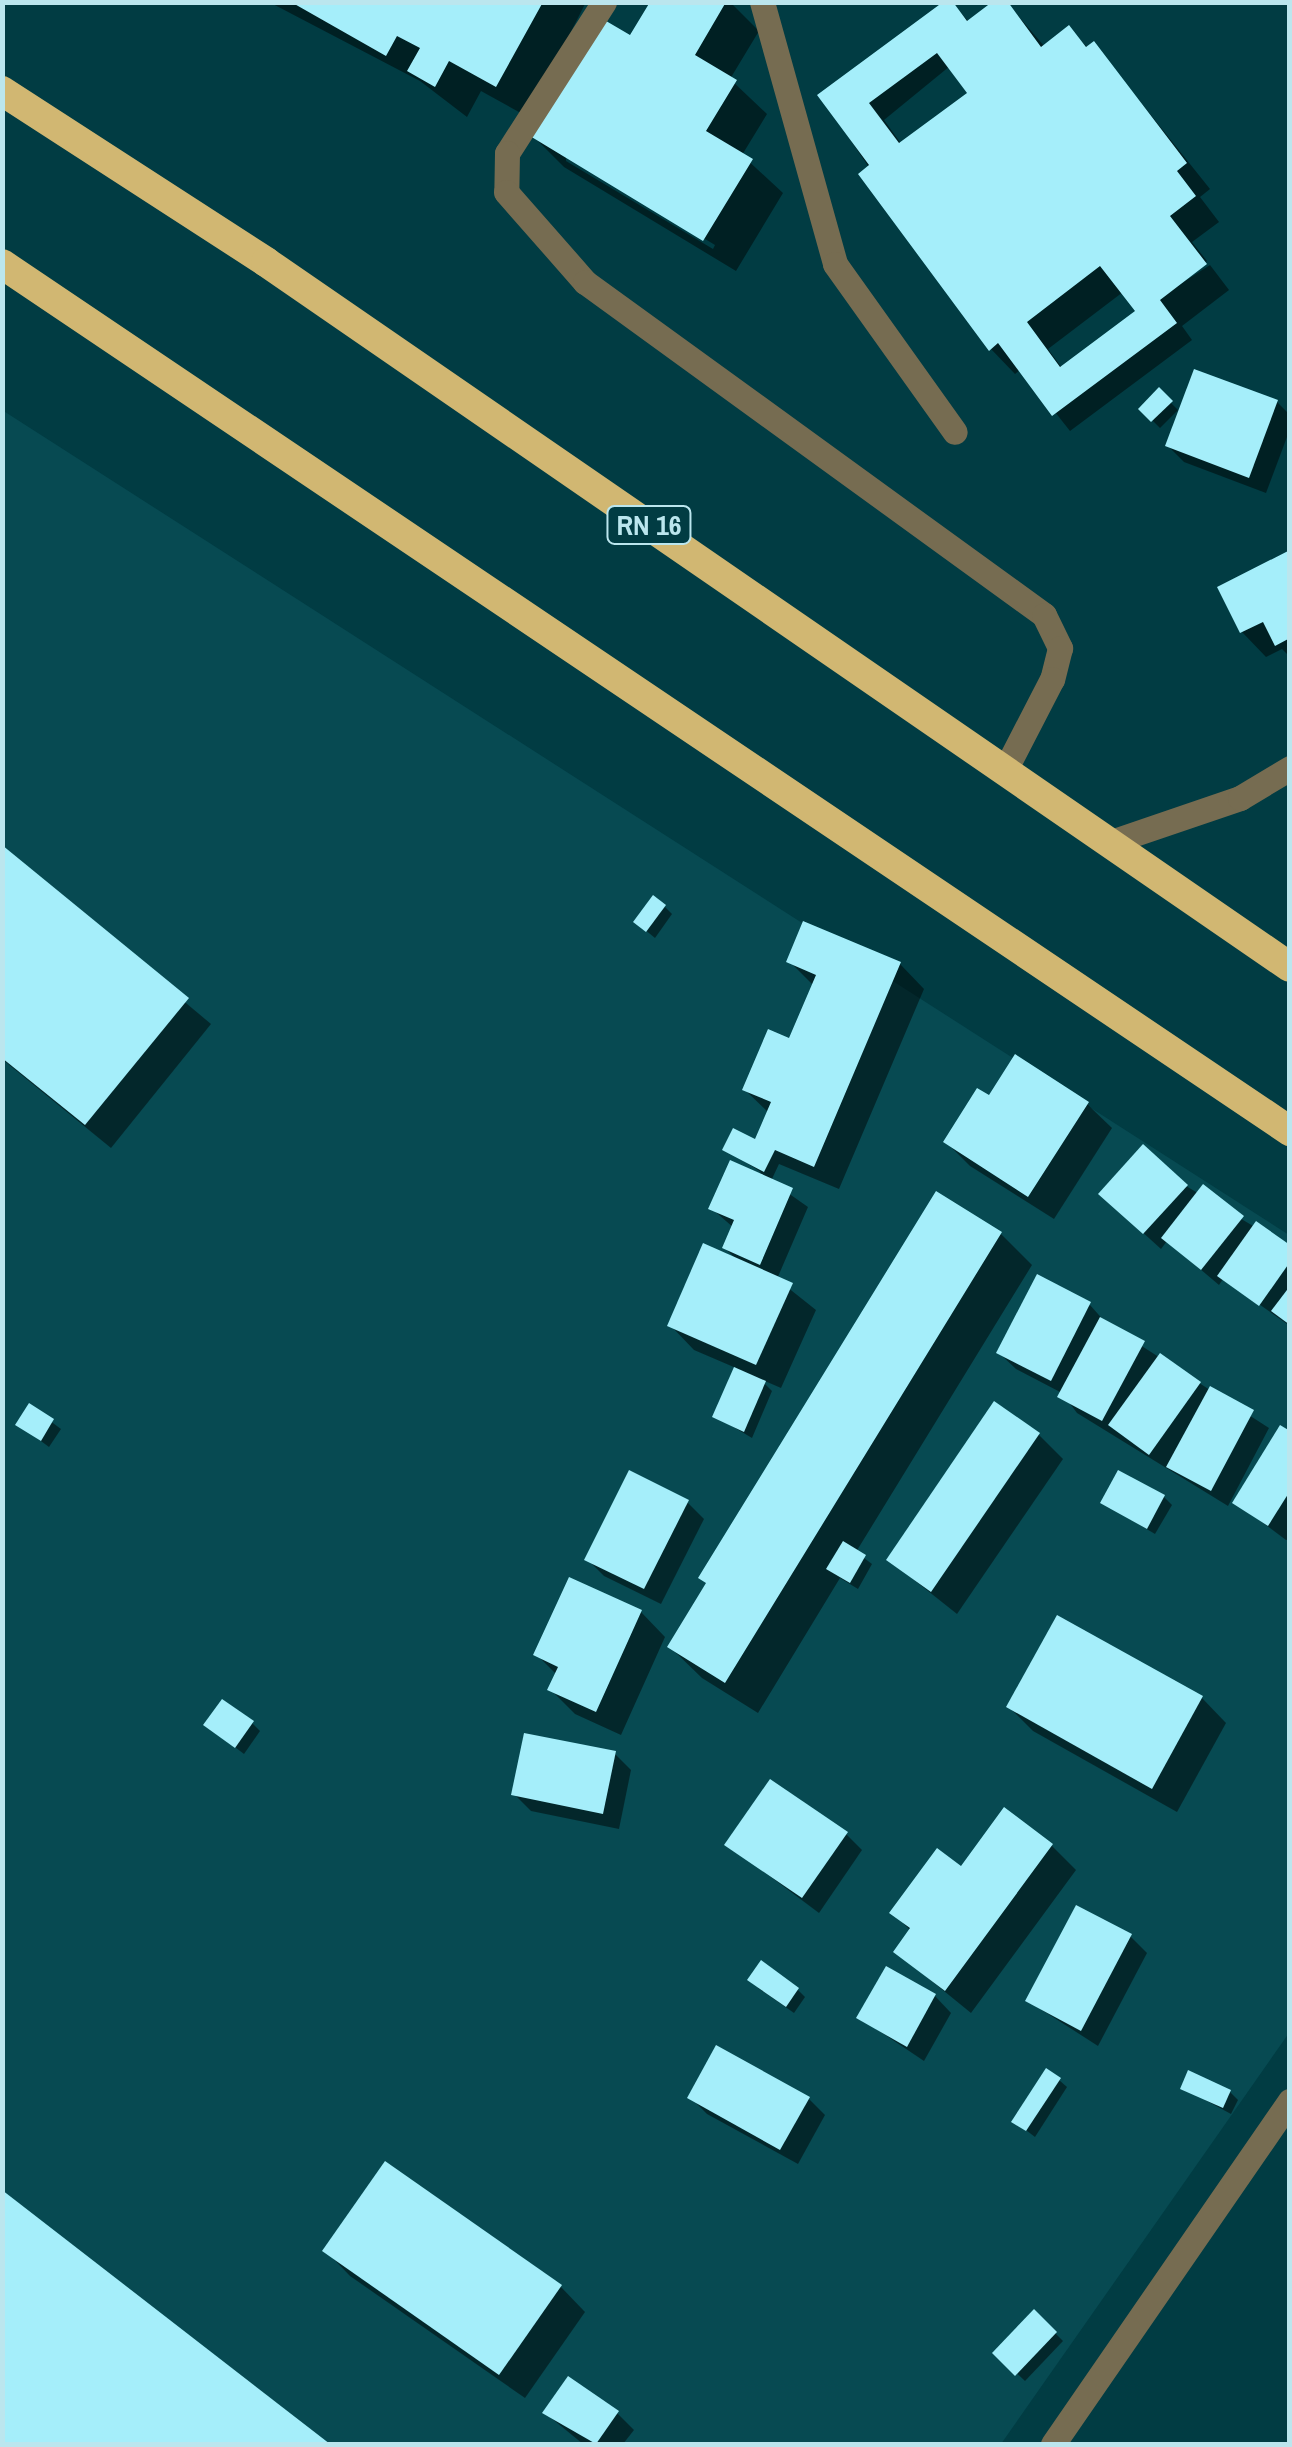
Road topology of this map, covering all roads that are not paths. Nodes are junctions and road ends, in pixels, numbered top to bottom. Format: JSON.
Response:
{"nodes":[{"id":1,"x":604,"y":2,"type":"edge"},
{"id":2,"x":762,"y":2,"type":"edge"},
{"id":3,"x":2,"y":91,"type":"edge"},
{"id":4,"x":2,"y":264,"type":"edge"},
{"id":5,"x":955,"y":432,"type":"dead end"},
{"id":6,"x":1290,"y":768,"type":"edge"},
{"id":7,"x":1005,"y":770,"type":"junction"},
{"id":8,"x":1111,"y":842,"type":"junction"},
{"id":9,"x":1290,"y":967,"type":"edge"},
{"id":10,"x":1290,"y":1131,"type":"edge"},
{"id":11,"x":1290,"y":2101,"type":"edge"},
{"id":12,"x":1054,"y":2444,"type":"edge"}],
"edges":[{"from":1,"to":7,"type":"lane"},
{"from":2,"to":5,"type":"lane"},
{"from":3,"to":7,"type":"highway","number":"RN 16"},
{"from":4,"to":10,"type":"highway"},
{"from":6,"to":8,"type":"lane"},
{"from":7,"to":8,"type":"highway","number":"RN 16"},
{"from":8,"to":9,"type":"highway","number":"RN 16"},
{"from":11,"to":12,"type":"lane"}]}
